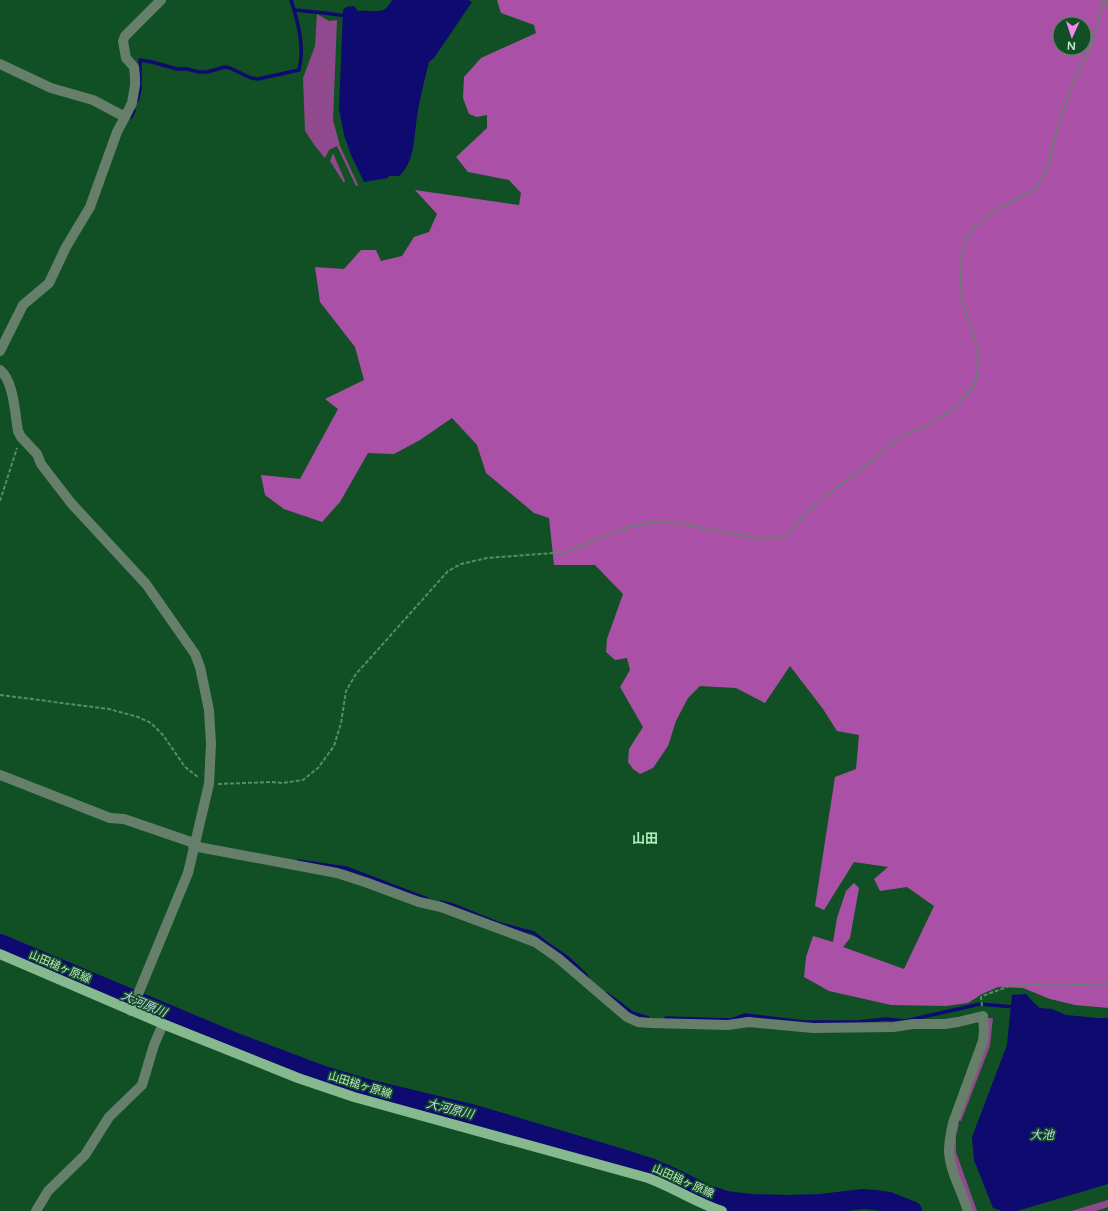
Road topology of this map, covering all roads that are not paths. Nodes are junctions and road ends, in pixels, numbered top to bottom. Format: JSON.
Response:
{"nodes":[{"id":1,"x":161,"y":0,"type":"edge"},
{"id":2,"x":0,"y":64,"type":"edge"},
{"id":3,"x":126,"y":117,"type":"junction"},
{"id":4,"x":0,"y":351,"type":"edge"},
{"id":5,"x":0,"y":370,"type":"edge"},
{"id":6,"x":0,"y":775,"type":"edge"},
{"id":7,"x":194,"y":845,"type":"junction"},
{"id":8,"x":0,"y":954,"type":"edge"},
{"id":9,"x":133,"y":1004,"type":"junction"},
{"id":10,"x":163,"y":1024,"type":"junction"},
{"id":11,"x":36,"y":1211,"type":"edge"},
{"id":12,"x":720,"y":1211,"type":"edge"},
{"id":13,"x":968,"y":1211,"type":"edge"}],
"edges":[{"from":1,"to":3,"type":"street"},
{"from":2,"to":3,"type":"street"},
{"from":3,"to":4,"type":"street"},
{"from":5,"to":7,"type":"street"},
{"from":6,"to":7,"type":"street"},
{"from":7,"to":9,"type":"street"},
{"from":7,"to":13,"type":"street"},
{"from":8,"to":9,"type":"main road","name":"山田槌ヶ原線"},
{"from":9,"to":10,"type":"main road","name":"山田槌ヶ原線"},
{"from":10,"to":11,"type":"street"},
{"from":10,"to":12,"type":"main road","name":"山田槌ヶ原線"}]}
